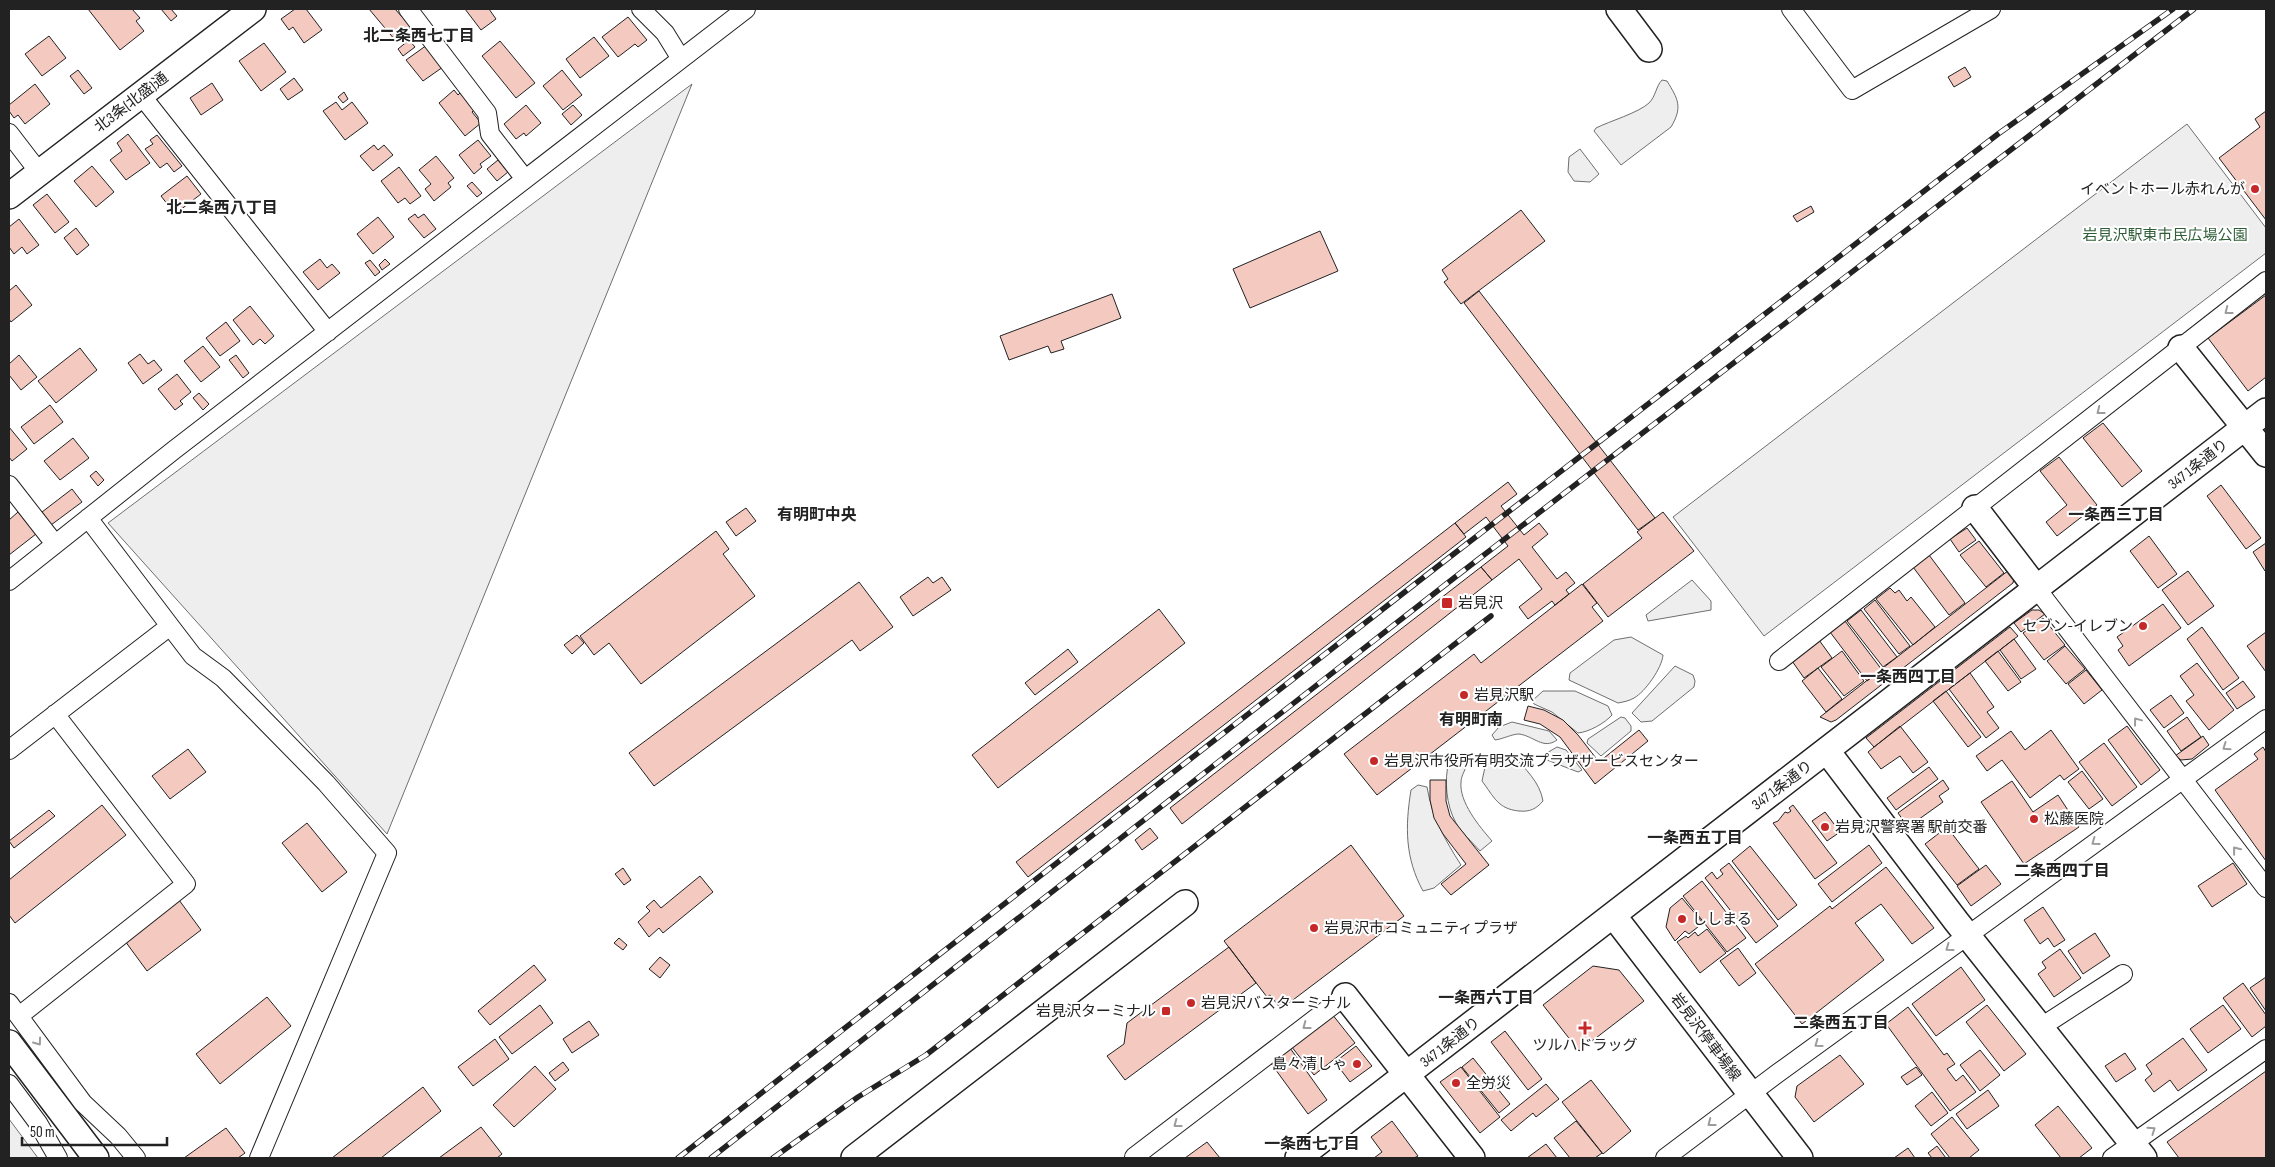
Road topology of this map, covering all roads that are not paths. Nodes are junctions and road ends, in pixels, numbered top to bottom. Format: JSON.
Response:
{"nodes":[{"id":1,"x":408,"y":9,"type":"edge"},
{"id":2,"x":641,"y":9,"type":"edge"},
{"id":3,"x":746,"y":9,"type":"edge"},
{"id":4,"x":1791,"y":9,"type":"edge"},
{"id":5,"x":1991,"y":9,"type":"edge"},
{"id":6,"x":250,"y":10,"type":"edge"},
{"id":7,"x":1630,"y":12,"type":"edge"},
{"id":8,"x":1649,"y":49,"type":"dead end"},
{"id":9,"x":681,"y":59,"type":"junction"},
{"id":10,"x":142,"y":95,"type":"junction"},
{"id":11,"x":9,"y":133,"type":"edge"},
{"id":12,"x":39,"y":172,"type":"junction"},
{"id":13,"x":525,"y":179,"type":"junction"},
{"id":14,"x":9,"y":196,"type":"edge"},
{"id":15,"x":2266,"y":281,"type":"edge"},
{"id":16,"x":328,"y":332,"type":"junction"},
{"id":17,"x":2181,"y":348,"type":"junction"},
{"id":18,"x":2266,"y":411,"type":"edge"},
{"id":19,"x":2246,"y":427,"type":"junction"},
{"id":20,"x":2266,"y":454,"type":"edge"},
{"id":21,"x":9,"y":485,"type":"edge"},
{"id":22,"x":1975,"y":508,"type":"junction"},
{"id":23,"x":88,"y":518,"type":"junction"},
{"id":24,"x":55,"y":544,"type":"junction"},
{"id":25,"x":9,"y":581,"type":"edge"},
{"id":26,"x":2037,"y":589,"type":"junction"},
{"id":27,"x":170,"y":626,"type":"junction"},
{"id":28,"x":1779,"y":661,"type":"dead end"},
{"id":29,"x":55,"y":714,"type":"junction"},
{"id":30,"x":2266,"y":719,"type":"edge"},
{"id":31,"x":9,"y":750,"type":"edge"},
{"id":32,"x":1826,"y":751,"type":"junction"},
{"id":33,"x":2181,"y":779,"type":"junction"},
{"id":34,"x":2266,"y":888,"type":"edge"},
{"id":35,"x":1185,"y":903,"type":"dead end"},
{"id":36,"x":1613,"y":915,"type":"junction"},
{"id":37,"x":1967,"y":935,"type":"junction"},
{"id":38,"x":2124,"y":974,"type":"dead end"},
{"id":39,"x":1345,"y":996,"type":"joint"},
{"id":40,"x":14,"y":1010,"type":"edge"},
{"id":41,"x":2041,"y":1027,"type":"junction"},
{"id":42,"x":9,"y":1043,"type":"edge"},
{"id":43,"x":2266,"y":1049,"type":"edge"},
{"id":44,"x":1407,"y":1075,"type":"junction"},
{"id":45,"x":9,"y":1084,"type":"edge"},
{"id":46,"x":1750,"y":1093,"type":"junction"},
{"id":47,"x":2138,"y":1151,"type":"edge"},
{"id":48,"x":58,"y":1158,"type":"edge"},
{"id":49,"x":96,"y":1158,"type":"edge"},
{"id":50,"x":136,"y":1158,"type":"edge"},
{"id":51,"x":259,"y":1158,"type":"edge"},
{"id":52,"x":854,"y":1158,"type":"edge"},
{"id":53,"x":1135,"y":1158,"type":"edge"},
{"id":54,"x":1298,"y":1158,"type":"edge"},
{"id":55,"x":1472,"y":1158,"type":"edge"},
{"id":56,"x":1665,"y":1158,"type":"edge"},
{"id":57,"x":1800,"y":1158,"type":"edge"},
{"id":58,"x":2112,"y":1158,"type":"edge"}],
"edges":[{"from":1,"to":13,"type":"street"},
{"from":2,"to":9,"type":"street"},
{"from":3,"to":9,"type":"street"},
{"from":4,"to":5,"type":"street"},
{"from":6,"to":10,"type":"street","name":"北3条(北盛)通"},
{"from":7,"to":8,"type":"street"},
{"from":9,"to":13,"type":"street"},
{"from":10,"to":12,"type":"street","name":"北3条(北盛)通"},
{"from":10,"to":16,"type":"street"},
{"from":11,"to":12,"type":"street"},
{"from":12,"to":14,"type":"street","name":"北3条(北盛)通"},
{"from":13,"to":16,"type":"street"},
{"from":15,"to":17,"type":"street","one_way":true},
{"from":16,"to":23,"type":"street"},
{"from":17,"to":19,"type":"street"},
{"from":17,"to":22,"type":"street","one_way":true},
{"from":18,"to":19,"type":"street","name":"347 1条通り"},
{"from":19,"to":20,"type":"street"},
{"from":19,"to":26,"type":"street","name":"347 1条通り"},
{"from":21,"to":24,"type":"street"},
{"from":22,"to":26,"type":"street"},
{"from":22,"to":28,"type":"street"},
{"from":23,"to":24,"type":"street"},
{"from":23,"to":27,"type":"street"},
{"from":24,"to":25,"type":"street"},
{"from":26,"to":32,"type":"street","name":"347 1条通り"},
{"from":33,"to":26,"type":"street","one_way":true},
{"from":27,"to":29,"type":"street"},
{"from":27,"to":51,"type":"street"},
{"from":29,"to":31,"type":"street"},
{"from":29,"to":40,"type":"street"},
{"from":30,"to":33,"type":"street","one_way":true},
{"from":32,"to":36,"type":"street","name":"347 1条通り"},
{"from":32,"to":37,"type":"street"},
{"from":34,"to":33,"type":"street","one_way":true},
{"from":33,"to":37,"type":"street","one_way":true},
{"from":35,"to":52,"type":"street"},
{"from":36,"to":44,"type":"street","name":"347 1条通り"},
{"from":36,"to":46,"type":"street","name":"岩見沢停車場線"},
{"from":37,"to":41,"type":"street"},
{"from":37,"to":46,"type":"street","one_way":true},
{"from":38,"to":41,"type":"street"},
{"from":39,"to":44,"type":"street"},
{"from":39,"to":53,"type":"street","one_way":true},
{"from":40,"to":50,"type":"street","one_way":true},
{"from":41,"to":47,"type":"street"},
{"from":42,"to":49,"type":"street"},
{"from":47,"to":43,"type":"street","one_way":true},
{"from":44,"to":54,"type":"street","name":"347 1条通り"},
{"from":44,"to":55,"type":"street"},
{"from":45,"to":48,"type":"street"},
{"from":46,"to":56,"type":"street","one_way":true},
{"from":46,"to":57,"type":"street","name":"岩見沢停車場線"},
{"from":47,"to":58,"type":"street"}]}
